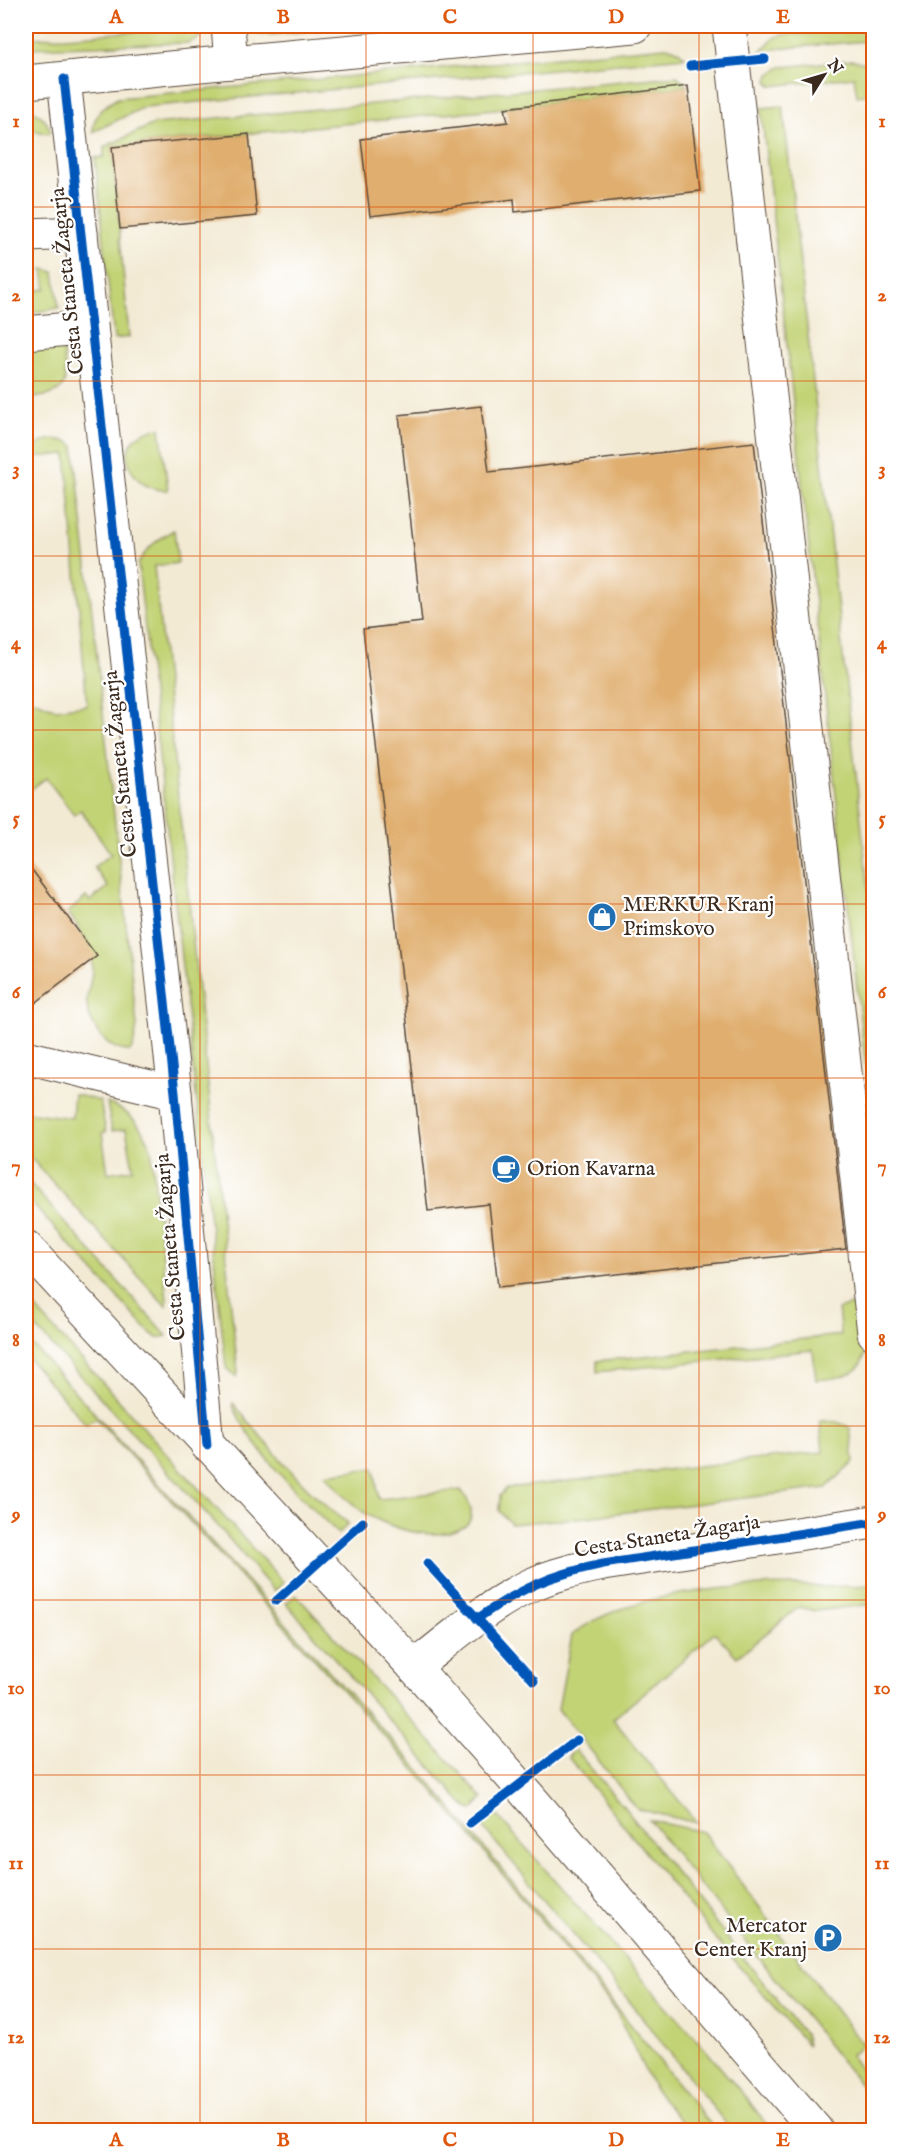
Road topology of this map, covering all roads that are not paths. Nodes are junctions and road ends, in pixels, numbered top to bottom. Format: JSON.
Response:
{"nodes":[{"id":1,"x":228,"y":26,"type":"edge"},
{"id":2,"x":635,"y":26,"type":"edge"},
{"id":3,"x":729,"y":26,"type":"edge"},
{"id":4,"x":475,"y":33,"type":"edge"},
{"id":5,"x":231,"y":62,"type":"junction"},
{"id":6,"x":64,"y":79,"type":"junction"},
{"id":7,"x":26,"y":82,"type":"edge"},
{"id":8,"x":81,"y":233,"type":"junction"},
{"id":9,"x":26,"y":235,"type":"edge"},
{"id":10,"x":91,"y":327,"type":"junction"},
{"id":11,"x":26,"y":333,"type":"edge"},
{"id":12,"x":26,"y":1057,"type":"edge"},
{"id":13,"x":175,"y":1093,"type":"junction"},
{"id":14,"x":26,"y":1247,"type":"edge"},
{"id":15,"x":873,"y":1333,"type":"edge"},
{"id":16,"x":207,"y":1445,"type":"junction"},
{"id":17,"x":873,"y":1522,"type":"edge"},
{"id":18,"x":414,"y":1667,"type":"junction"},
{"id":19,"x":816,"y":2130,"type":"edge"}],
"edges":[{"from":1,"to":5,"type":"street"},
{"from":2,"to":4,"type":"street"},
{"from":3,"to":15,"type":"street"},
{"from":4,"to":5,"type":"street"},
{"from":5,"to":6,"type":"street"},
{"from":6,"to":7,"type":"street"},
{"from":6,"to":8,"type":"street","name":"Cesta Staneta Žagarja"},
{"from":8,"to":9,"type":"street"},
{"from":8,"to":10,"type":"street","name":"Cesta Staneta Žagarja"},
{"from":10,"to":11,"type":"street"},
{"from":10,"to":13,"type":"street","name":"Cesta Staneta Žagarja"},
{"from":12,"to":13,"type":"street"},
{"from":13,"to":16,"type":"street","name":"Cesta Staneta Žagarja"},
{"from":14,"to":16,"type":"street"},
{"from":16,"to":18,"type":"street"},
{"from":17,"to":18,"type":"street","name":"Cesta Staneta Žagarja"},
{"from":18,"to":19,"type":"street"}]}
